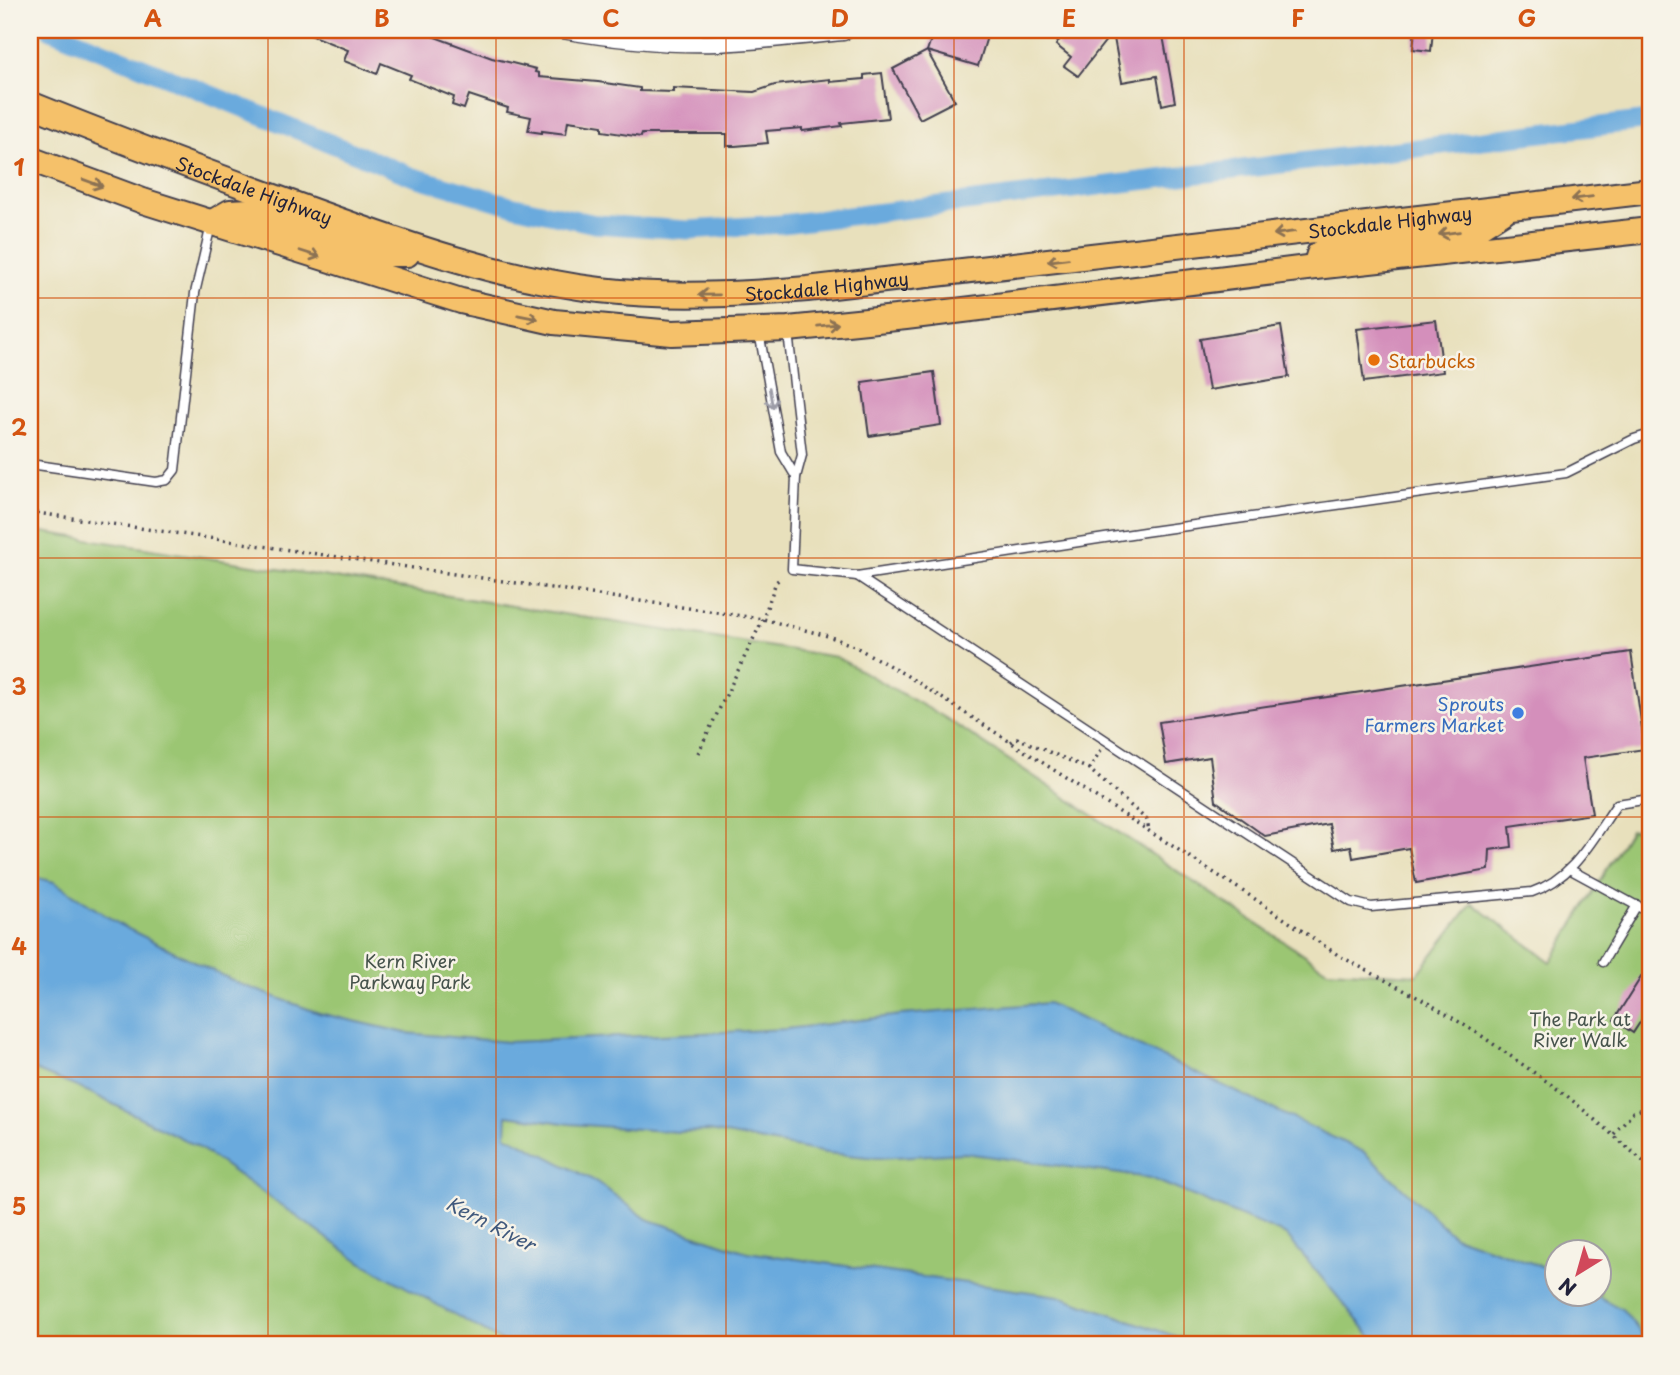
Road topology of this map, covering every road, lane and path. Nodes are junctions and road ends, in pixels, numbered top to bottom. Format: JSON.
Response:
{"nodes":[{"id":1,"x":562,"y":30,"type":"edge"},
{"id":2,"x":846,"y":30,"type":"edge"},
{"id":3,"x":772,"y":34,"type":"edge"},
{"id":4,"x":30,"y":104,"type":"edge"},
{"id":5,"x":30,"y":159,"type":"edge"},
{"id":6,"x":1650,"y":191,"type":"edge"},
{"id":7,"x":1511,"y":207,"type":"junction"},
{"id":8,"x":211,"y":223,"type":"junction"},
{"id":9,"x":1650,"y":230,"type":"edge"},
{"id":10,"x":425,"y":251,"type":"junction"},
{"id":11,"x":1315,"y":267,"type":"junction"},
{"id":12,"x":788,"y":329,"type":"junction"},
{"id":13,"x":759,"y":331,"type":"junction"},
{"id":14,"x":1650,"y":434,"type":"edge"},
{"id":15,"x":30,"y":464,"type":"edge"},
{"id":16,"x":796,"y":477,"type":"junction"},
{"id":17,"x":30,"y":512,"type":"edge"},
{"id":18,"x":792,"y":569,"type":"junction"},
{"id":19,"x":857,"y":576,"type":"junction"},
{"id":20,"x":763,"y":619,"type":"junction"},
{"id":21,"x":1011,"y":742,"type":"junction"},
{"id":22,"x":1106,"y":742,"type":"junction"},
{"id":23,"x":698,"y":753,"type":"dead end"},
{"id":24,"x":1089,"y":769,"type":"junction"},
{"id":25,"x":1650,"y":799,"type":"edge"},
{"id":26,"x":1149,"y":831,"type":"junction"},
{"id":27,"x":1571,"y":870,"type":"junction"},
{"id":28,"x":1637,"y":905,"type":"junction"},
{"id":29,"x":1650,"y":913,"type":"edge"},
{"id":30,"x":1603,"y":962,"type":"dead end"},
{"id":31,"x":1650,"y":1107,"type":"edge"},
{"id":32,"x":1614,"y":1134,"type":"junction"},
{"id":33,"x":1650,"y":1167,"type":"edge"}],
"edges":[{"from":1,"to":3,"type":"street"},
{"from":2,"to":3,"type":"street"},
{"from":4,"to":10,"type":"main road","name":"Stockdale Highway"},
{"from":5,"to":8,"type":"main road","name":"Stockdale Highway","one_way":true},
{"from":6,"to":7,"type":"main road","name":"Stockdale Highway","one_way":true},
{"from":7,"to":10,"type":"main road","name":"Stockdale Highway","one_way":true},
{"from":7,"to":11,"type":"main road","one_way":true},
{"from":8,"to":10,"type":"main road"},
{"from":8,"to":13,"type":"main road","name":"Stockdale Highway","one_way":true},
{"from":8,"to":15,"type":"lane"},
{"from":9,"to":11,"type":"main road","name":"Stockdale Highway"},
{"from":12,"to":11,"type":"main road","name":"Stockdale Highway","one_way":true},
{"from":12,"to":13,"type":"main road","name":"Stockdale Highway"},
{"from":12,"to":16,"type":"lane"},
{"from":13,"to":16,"type":"lane","one_way":true},
{"from":14,"to":19,"type":"lane"},
{"from":16,"to":18,"type":"lane"},
{"from":17,"to":20,"type":"path"},
{"from":18,"to":19,"type":"lane"},
{"from":18,"to":20,"type":"path"},
{"from":19,"to":22,"type":"lane"},
{"from":20,"to":21,"type":"path"},
{"from":20,"to":23,"type":"path"},
{"from":21,"to":24,"type":"path"},
{"from":21,"to":26,"type":"path"},
{"from":22,"to":24,"type":"path"},
{"from":22,"to":27,"type":"lane"},
{"from":24,"to":26,"type":"path"},
{"from":25,"to":27,"type":"lane"},
{"from":26,"to":32,"type":"path"},
{"from":27,"to":28,"type":"lane"},
{"from":28,"to":29,"type":"lane"},
{"from":28,"to":30,"type":"lane"},
{"from":31,"to":32,"type":"path"},
{"from":32,"to":33,"type":"path"}]}
